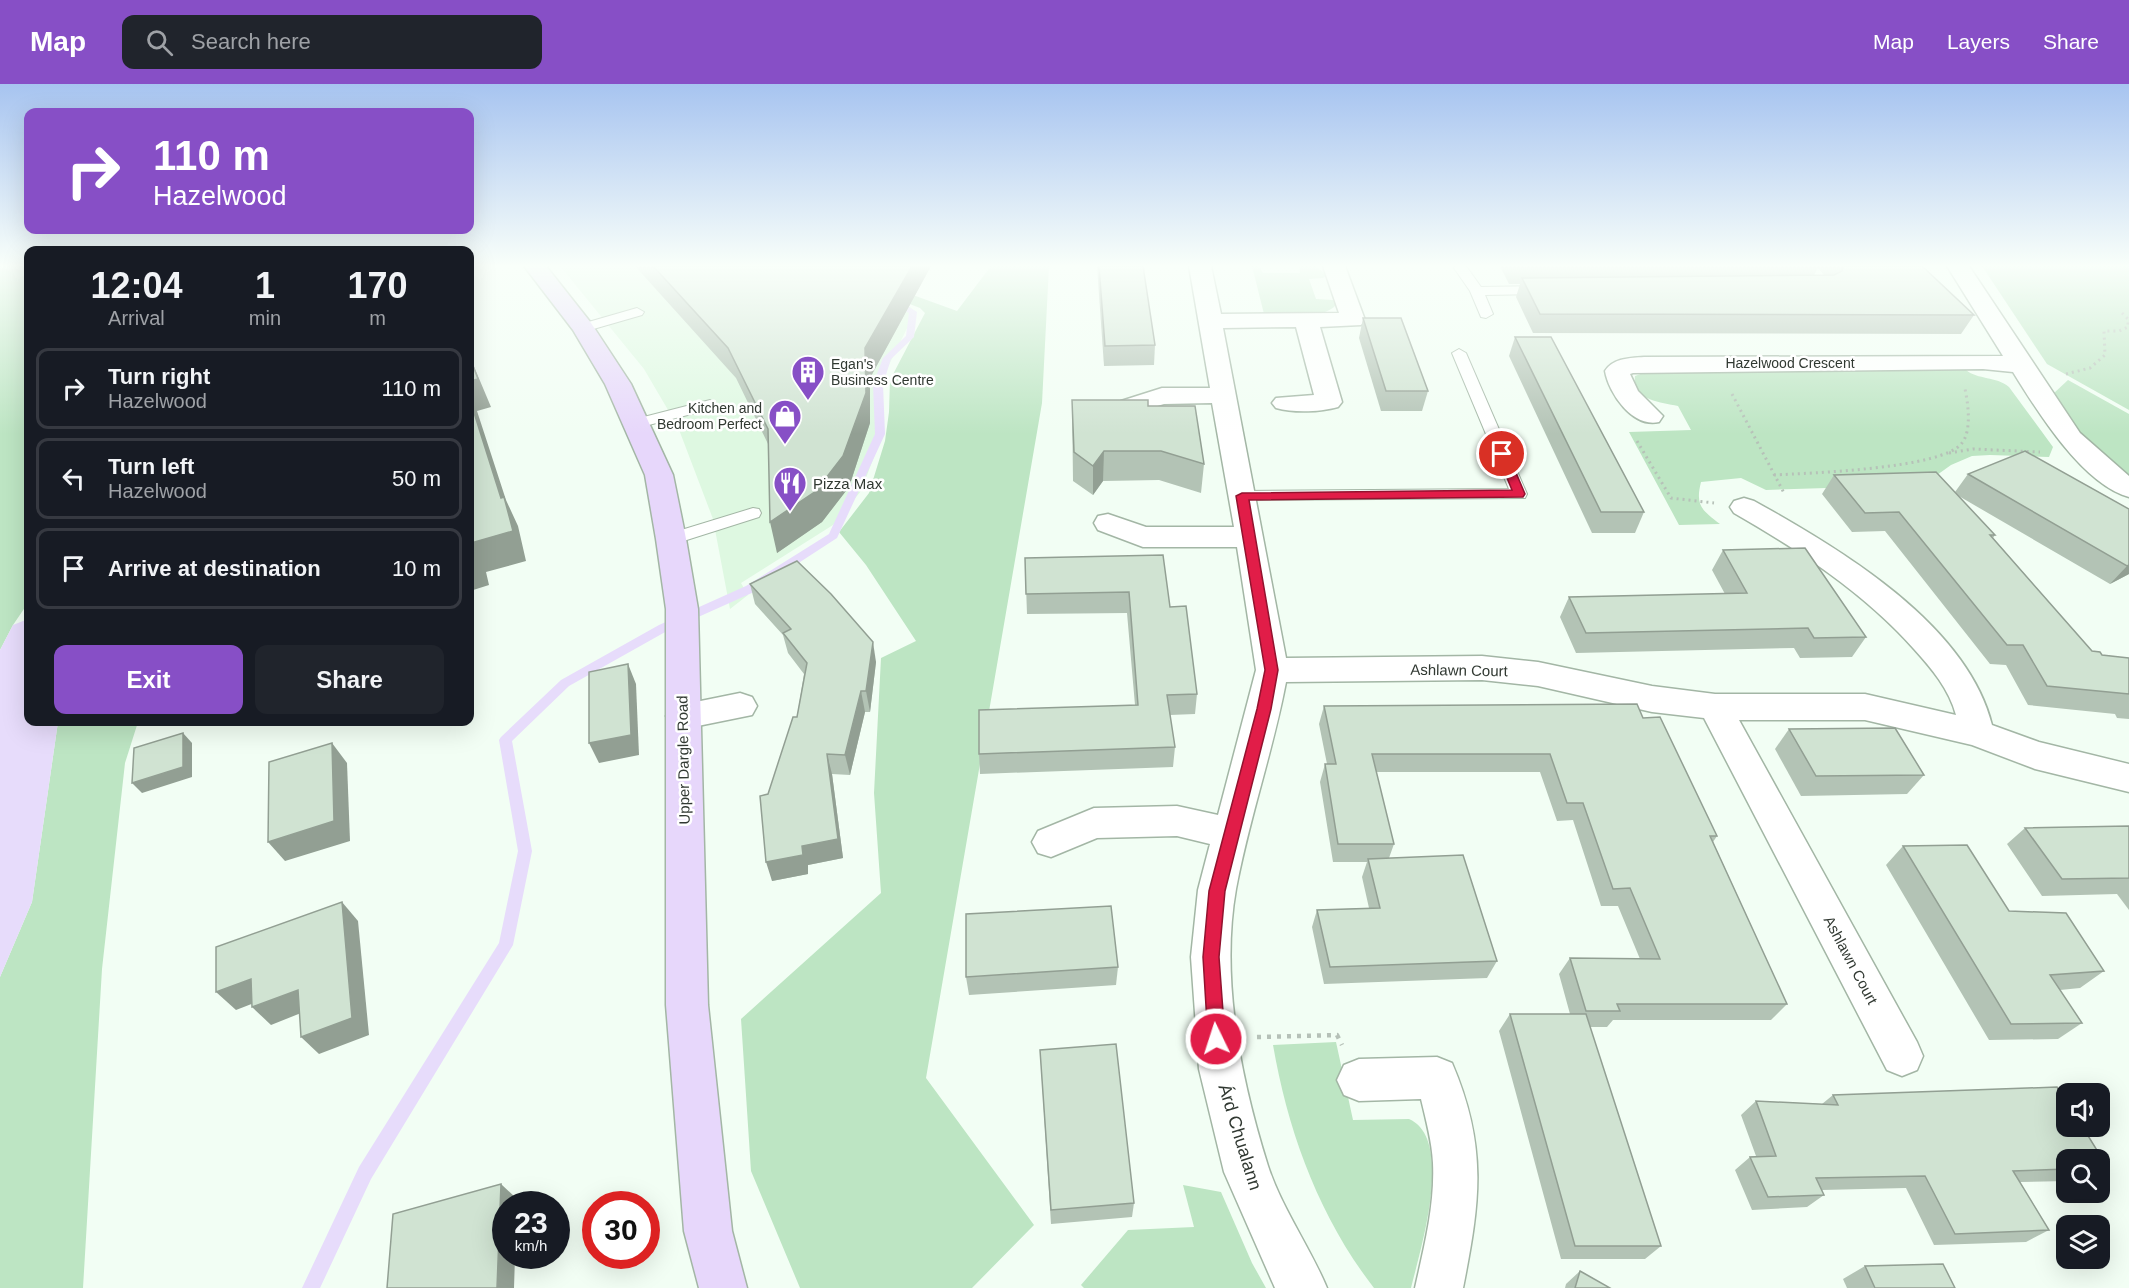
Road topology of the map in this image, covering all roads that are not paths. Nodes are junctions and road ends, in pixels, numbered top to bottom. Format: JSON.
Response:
{"nodes":[{"id":1,"x":580,"y":322,"type":"edge"},
{"id":2,"x":601,"y":322,"type":"edge"},
{"id":3,"x":1210,"y":322,"type":"edge"},
{"id":4,"x":1306,"y":322,"type":"edge"},
{"id":5,"x":1994,"y":322,"type":"edge"},
{"id":6,"x":584,"y":327,"type":"junction"},
{"id":7,"x":1459,"y":353,"type":"dead end"},
{"id":8,"x":2025,"y":371,"type":"junction"},
{"id":9,"x":1224,"y":395,"type":"junction"},
{"id":10,"x":1285,"y":403,"type":"dead end"},
{"id":11,"x":710,"y":405,"type":"dead end"},
{"id":12,"x":1130,"y":406,"type":"edge"},
{"id":13,"x":1650,"y":416,"type":"road end"},
{"id":14,"x":637,"y":423,"type":"junction"},
{"id":15,"x":2129,"y":488,"type":"edge"},
{"id":16,"x":1242,"y":496,"type":"junction"},
{"id":17,"x":1744,"y":507,"type":"road end"},
{"id":18,"x":753,"y":513,"type":"dead end"},
{"id":19,"x":1108,"y":523,"type":"dead end"},
{"id":20,"x":1250,"y":537,"type":"junction"},
{"id":21,"x":671,"y":539,"type":"junction"},
{"id":22,"x":1272,"y":670,"type":"junction"},
{"id":23,"x":740,"y":706,"type":"dead end"},
{"id":24,"x":1715,"y":707,"type":"junction"},
{"id":25,"x":682,"y":716,"type":"junction"},
{"id":26,"x":1977,"y":733,"type":"junction"},
{"id":27,"x":2129,"y":778,"type":"edge"},
{"id":28,"x":1230,"y":833,"type":"junction"},
{"id":29,"x":1051,"y":842,"type":"dead end"},
{"id":30,"x":1902,"y":1056,"type":"dead end"},
{"id":31,"x":1359,"y":1080,"type":"road end"},
{"id":32,"x":723,"y":1288,"type":"edge"},
{"id":33,"x":1304,"y":1288,"type":"edge"},
{"id":34,"x":1439,"y":1288,"type":"edge"}],
"edges":[{"from":1,"to":6,"type":"main road","name":"Upper Dargle Road"},
{"from":2,"to":6,"type":"lane"},
{"from":3,"to":9,"type":"street","name":"Árd Chualann"},
{"from":4,"to":10,"type":"street"},
{"from":5,"to":8,"type":"street"},
{"from":6,"to":14,"type":"main road","name":"Upper Dargle Road"},
{"from":7,"to":16,"type":"lane"},
{"from":8,"to":13,"type":"street","name":"Hazelwood Crescent"},
{"from":8,"to":15,"type":"street"},
{"from":9,"to":12,"type":"street"},
{"from":9,"to":16,"type":"street","name":"Árd Chualann"},
{"from":11,"to":14,"type":"lane"},
{"from":14,"to":21,"type":"main road","name":"Upper Dargle Road"},
{"from":16,"to":20,"type":"street","name":"Árd Chualann"},
{"from":17,"to":26,"type":"street"},
{"from":18,"to":21,"type":"lane"},
{"from":19,"to":20,"type":"street"},
{"from":20,"to":22,"type":"street","name":"Árd Chualann"},
{"from":21,"to":25,"type":"main road","name":"Upper Dargle Road"},
{"from":22,"to":24,"type":"street","name":"Ashlawn Court"},
{"from":22,"to":28,"type":"street","name":"Árd Chualann"},
{"from":23,"to":25,"type":"street"},
{"from":24,"to":26,"type":"street","name":"Ashlawn Court"},
{"from":24,"to":30,"type":"street","name":"Ashlawn Court"},
{"from":25,"to":32,"type":"main road","name":"Upper Dargle Road"},
{"from":26,"to":27,"type":"street","name":"Ashlawn Court"},
{"from":28,"to":29,"type":"street"},
{"from":28,"to":33,"type":"street","name":"Árd Chualann"},
{"from":31,"to":34,"type":"street"}]}
